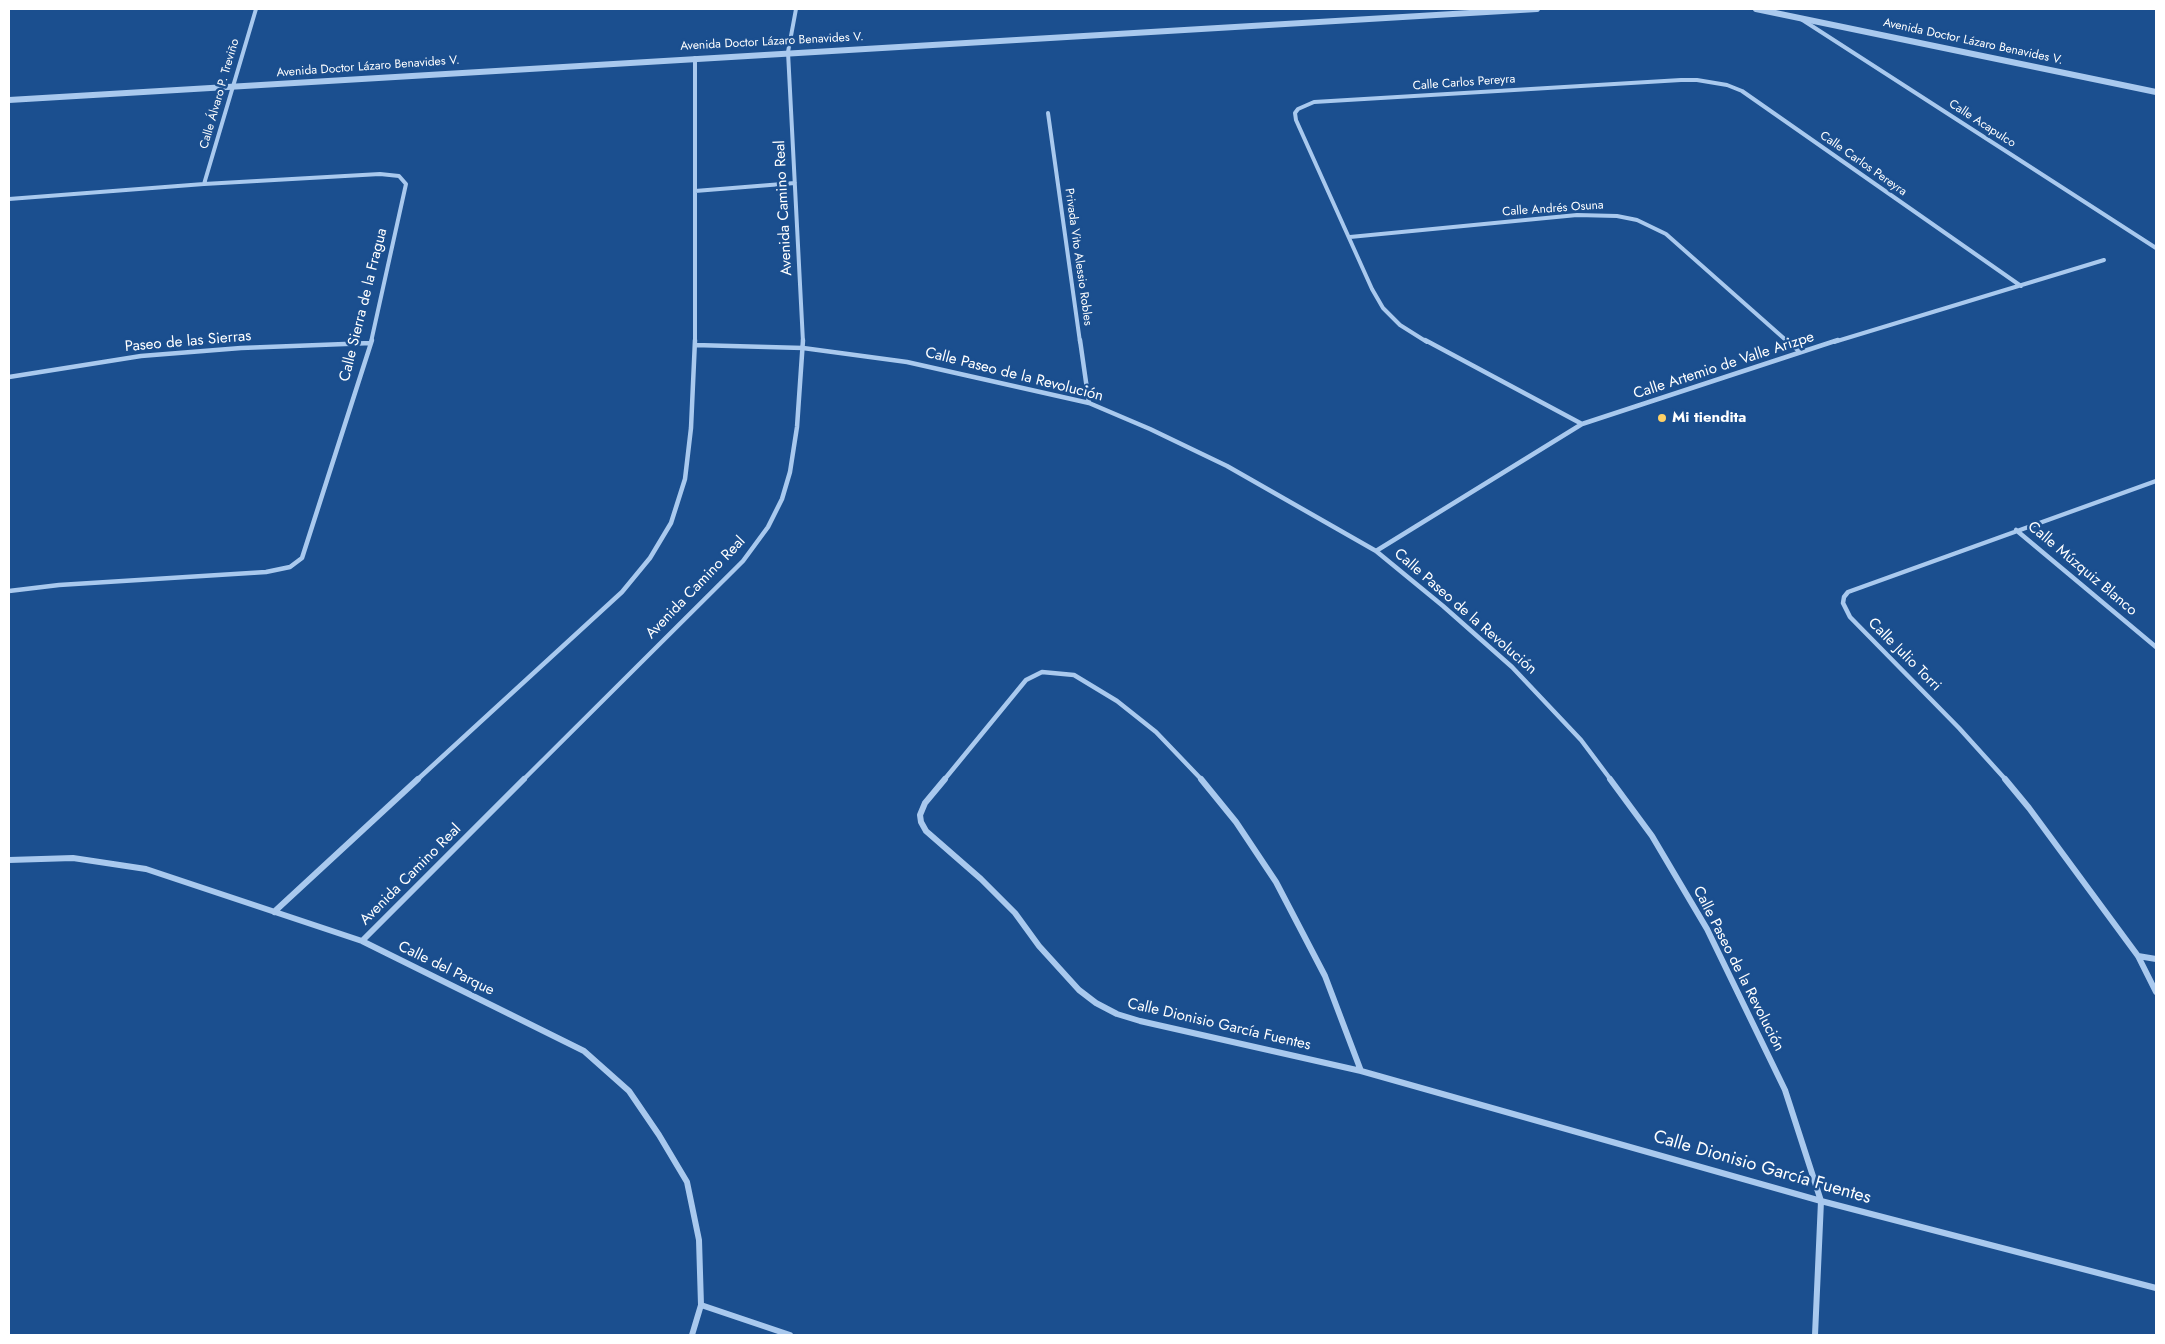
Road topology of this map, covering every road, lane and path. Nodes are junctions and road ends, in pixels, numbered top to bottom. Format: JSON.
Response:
{"nodes":[{"id":1,"x":256,"y":9,"type":"edge"},
{"id":2,"x":796,"y":9,"type":"edge"},
{"id":3,"x":1537,"y":9,"type":"edge"},
{"id":4,"x":1756,"y":9,"type":"edge"},
{"id":5,"x":1796,"y":16,"type":"junction"},
{"id":6,"x":788,"y":52,"type":"junction"},
{"id":7,"x":695,"y":58,"type":"junction"},
{"id":8,"x":233,"y":87,"type":"junction"},
{"id":9,"x":2156,"y":92,"type":"edge"},
{"id":10,"x":9,"y":100,"type":"edge"},
{"id":11,"x":1048,"y":113,"type":"dead end"},
{"id":12,"x":795,"y":183,"type":"junction"},
{"id":13,"x":204,"y":184,"type":"junction"},
{"id":14,"x":695,"y":191,"type":"junction"},
{"id":15,"x":9,"y":199,"type":"edge"},
{"id":16,"x":1350,"y":236,"type":"junction"},
{"id":17,"x":2156,"y":248,"type":"edge"},
{"id":18,"x":2104,"y":260,"type":"dead end"},
{"id":19,"x":2021,"y":286,"type":"junction"},
{"id":20,"x":371,"y":343,"type":"junction"},
{"id":21,"x":695,"y":345,"type":"junction"},
{"id":22,"x":803,"y":348,"type":"junction"},
{"id":23,"x":1800,"y":352,"type":"junction"},
{"id":24,"x":9,"y":377,"type":"edge"},
{"id":25,"x":1089,"y":403,"type":"junction"},
{"id":26,"x":1582,"y":424,"type":"junction"},
{"id":27,"x":2156,"y":481,"type":"edge"},
{"id":28,"x":2016,"y":530,"type":"junction"},
{"id":29,"x":1376,"y":551,"type":"junction"},
{"id":30,"x":9,"y":591,"type":"edge"},
{"id":31,"x":2156,"y":647,"type":"edge"},
{"id":32,"x":9,"y":860,"type":"edge"},
{"id":33,"x":274,"y":912,"type":"junction"},
{"id":34,"x":362,"y":941,"type":"junction"},
{"id":35,"x":2138,"y":956,"type":"junction"},
{"id":36,"x":2156,"y":959,"type":"edge"},
{"id":37,"x":2156,"y":992,"type":"edge"},
{"id":38,"x":1361,"y":1070,"type":"junction"},
{"id":39,"x":1821,"y":1201,"type":"junction"},
{"id":40,"x":2156,"y":1288,"type":"edge"},
{"id":41,"x":701,"y":1305,"type":"junction"},
{"id":42,"x":692,"y":1335,"type":"edge"},
{"id":43,"x":790,"y":1335,"type":"edge"},
{"id":44,"x":1815,"y":1335,"type":"edge"}],
"edges":[{"from":1,"to":8,"type":"street","name":"Calle Álvaro P. Treviño"},
{"from":2,"to":6,"type":"street","name":"Avenida Camino Real"},
{"from":3,"to":6,"type":"street","name":"Avenida Doctor Lázaro Benavides V."},
{"from":4,"to":5,"type":"street","name":"Avenida Doctor Lázaro Benavides V."},
{"from":5,"to":9,"type":"street","name":"Avenida Doctor Lázaro Benavides V."},
{"from":5,"to":17,"type":"street","name":"Calle Acapulco"},
{"from":6,"to":7,"type":"street","name":"Avenida Doctor Lázaro Benavides V."},
{"from":6,"to":12,"type":"street","name":"Avenida Camino Real"},
{"from":7,"to":8,"type":"street","name":"Avenida Doctor Lázaro Benavides V."},
{"from":7,"to":14,"type":"street"},
{"from":8,"to":10,"type":"street","name":"Avenida Doctor Lázaro Benavides V."},
{"from":8,"to":13,"type":"street","name":"Calle Álvaro P. Treviño"},
{"from":11,"to":25,"type":"street","name":"Privada Vito Alessio Robles"},
{"from":12,"to":14,"type":"street"},
{"from":12,"to":22,"type":"street","name":"Avenida Camino Real"},
{"from":13,"to":15,"type":"street","name":"Calle Sierra de la Fragua"},
{"from":13,"to":20,"type":"street","name":"Calle Sierra de la Fragua"},
{"from":14,"to":21,"type":"street"},
{"from":16,"to":19,"type":"street","name":"Calle Carlos Pereyra"},
{"from":16,"to":23,"type":"street","name":"Calle Andrés Osuna"},
{"from":16,"to":26,"type":"street","name":"Calle Carlos Pereyra"},
{"from":18,"to":19,"type":"street","name":"Calle Artemio de Valle Arizpe"},
{"from":19,"to":23,"type":"street","name":"Calle Artemio de Valle Arizpe"},
{"from":20,"to":24,"type":"street","name":"Paseo de las Sierras"},
{"from":20,"to":30,"type":"street","name":"Calle Sierra de la Fragua"},
{"from":21,"to":22,"type":"street","name":"Calle Paseo de la Revolución"},
{"from":21,"to":33,"type":"street"},
{"from":22,"to":25,"type":"street","name":"Calle Paseo de la Revolución"},
{"from":22,"to":34,"type":"street","name":"Avenida Camino Real"},
{"from":23,"to":26,"type":"street","name":"Calle Artemio de Valle Arizpe"},
{"from":25,"to":29,"type":"street","name":"Calle Paseo de la Revolución"},
{"from":26,"to":29,"type":"street","name":"Calle Artemio de Valle Arizpe"},
{"from":27,"to":28,"type":"street","name":"Calle Julio Torri"},
{"from":28,"to":31,"type":"street","name":"Calle Múzquiz Blanco"},
{"from":28,"to":35,"type":"street","name":"Calle Julio Torri"},
{"from":29,"to":39,"type":"street","name":"Calle Paseo de la Revolución"},
{"from":32,"to":33,"type":"street","name":"Calle del Parque"},
{"from":33,"to":34,"type":"street","name":"Calle del Parque"},
{"from":34,"to":41,"type":"street","name":"Calle del Parque"},
{"from":35,"to":36,"type":"street"},
{"from":35,"to":37,"type":"street","name":"Calle Julio Torri"},
{"from":38,"to":38,"type":"street","name":"Calle Dionisio García Fuentes"},
{"from":38,"to":39,"type":"street","name":"Calle Dionisio García Fuentes"},
{"from":39,"to":40,"type":"street","name":"Calle Dionisio García Fuentes"},
{"from":39,"to":44,"type":"street","name":"Calle Paseo de la Revolución"},
{"from":41,"to":42,"type":"street","name":"Calle del Parque"},
{"from":41,"to":43,"type":"street"}]}
